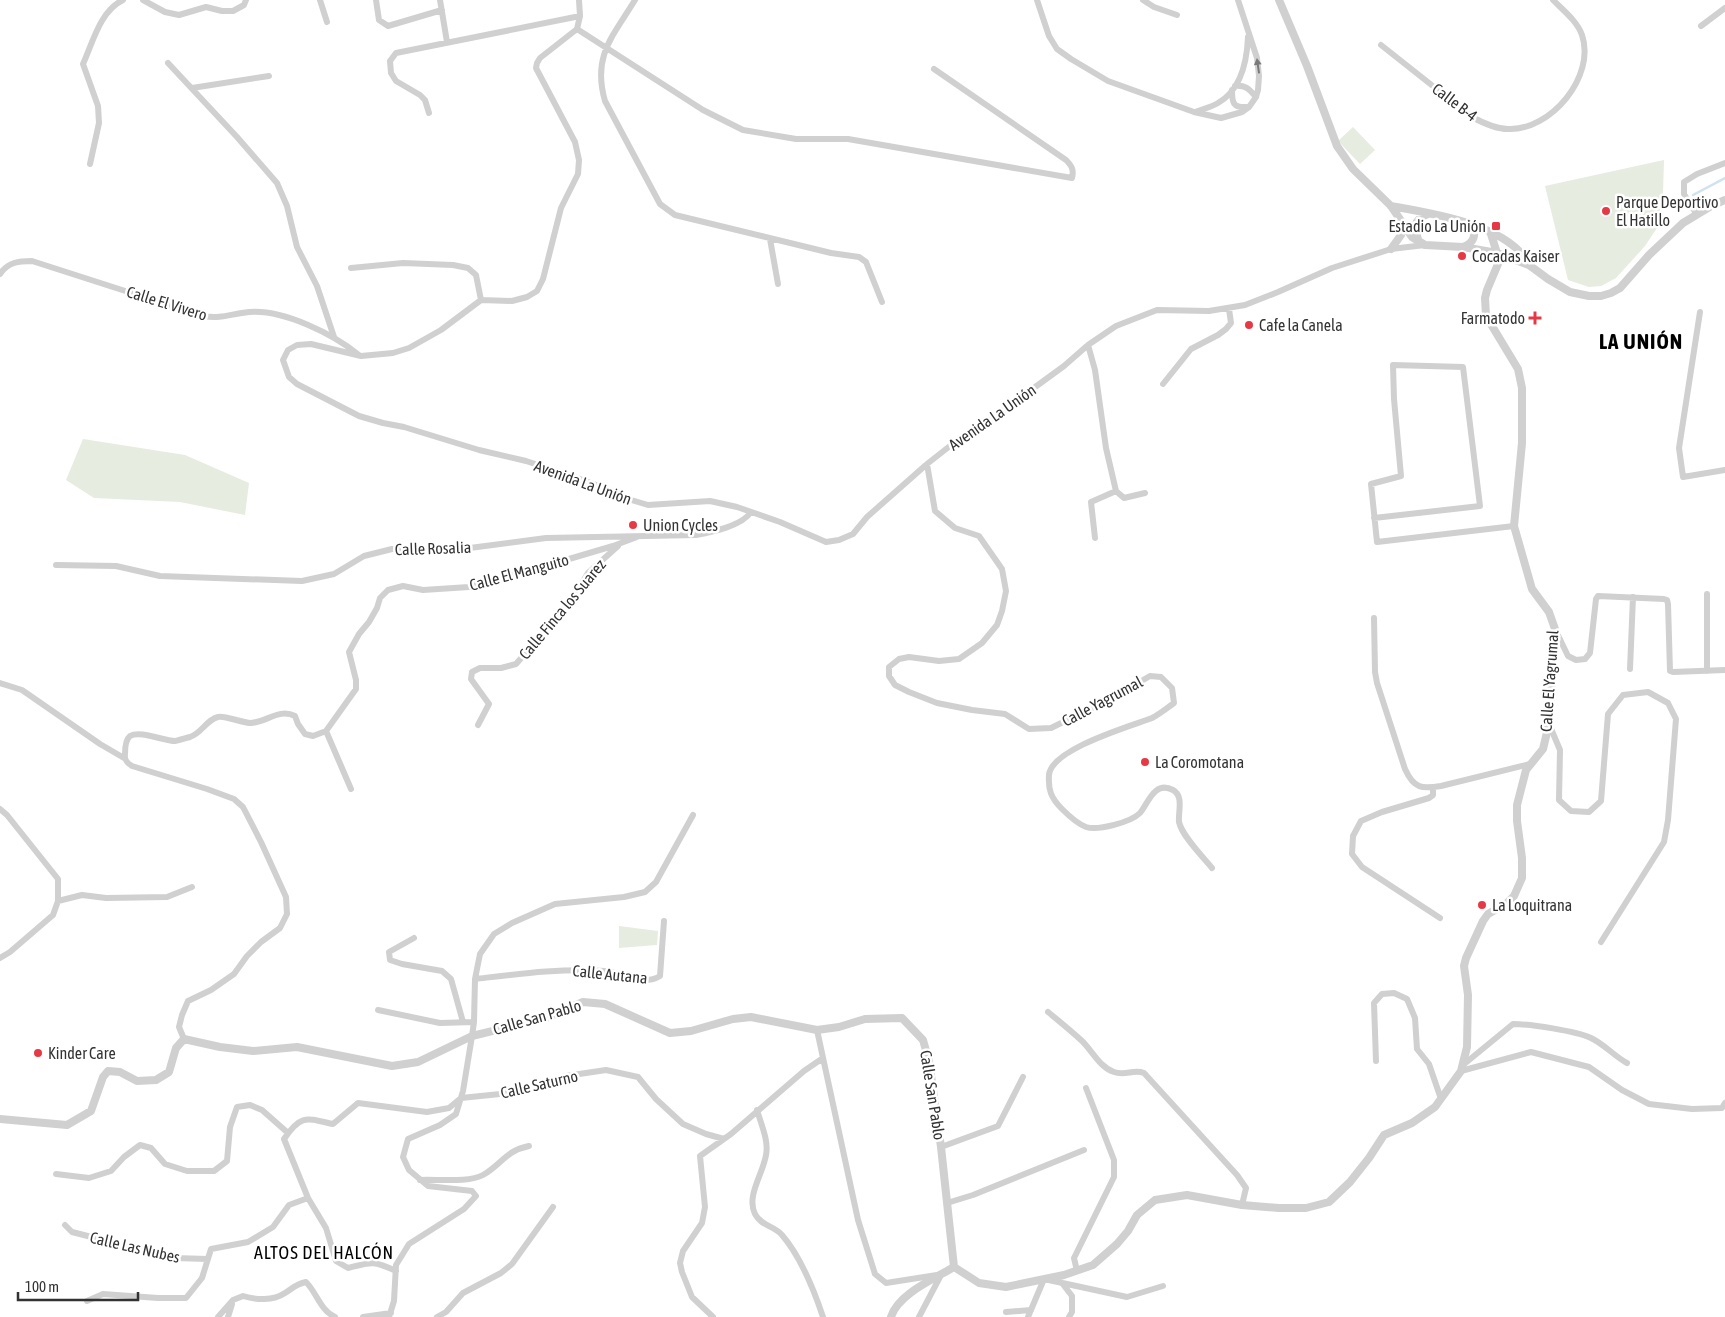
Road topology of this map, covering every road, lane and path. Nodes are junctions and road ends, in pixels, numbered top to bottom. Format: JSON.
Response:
{"nodes":[{"id":1,"x":123,"y":0,"type":"edge"},
{"id":2,"x":143,"y":0,"type":"edge"},
{"id":3,"x":246,"y":0,"type":"edge"},
{"id":4,"x":320,"y":0,"type":"edge"},
{"id":5,"x":376,"y":0,"type":"edge"},
{"id":6,"x":440,"y":0,"type":"edge"},
{"id":7,"x":579,"y":0,"type":"edge"},
{"id":8,"x":635,"y":0,"type":"edge"},
{"id":9,"x":1037,"y":0,"type":"edge"},
{"id":10,"x":1143,"y":0,"type":"edge"},
{"id":11,"x":1238,"y":0,"type":"edge"},
{"id":12,"x":1278,"y":0,"type":"edge"},
{"id":13,"x":1552,"y":0,"type":"edge"},
{"id":14,"x":1725,"y":8,"type":"edge"},
{"id":15,"x":442,"y":10,"type":"junction"},
{"id":16,"x":1177,"y":15,"type":"dead end"},
{"id":17,"x":580,"y":16,"type":"junction"},
{"id":18,"x":327,"y":22,"type":"dead end"},
{"id":19,"x":1701,"y":26,"type":"dead end"},
{"id":20,"x":577,"y":29,"type":"junction"},
{"id":21,"x":1249,"y":30,"type":"junction"},
{"id":22,"x":447,"y":42,"type":"junction"},
{"id":23,"x":1381,"y":45,"type":"dead end"},
{"id":24,"x":606,"y":47,"type":"junction"},
{"id":25,"x":168,"y":63,"type":"dead end"},
{"id":26,"x":934,"y":69,"type":"dead end"},
{"id":27,"x":269,"y":76,"type":"dead end"},
{"id":28,"x":192,"y":88,"type":"junction"},
{"id":29,"x":1233,"y":88,"type":"junction"},
{"id":30,"x":1256,"y":97,"type":"junction"},
{"id":31,"x":1249,"y":107,"type":"junction"},
{"id":32,"x":1194,"y":112,"type":"junction"},
{"id":33,"x":429,"y":113,"type":"dead end"},
{"id":34,"x":1725,"y":163,"type":"edge"},
{"id":35,"x":90,"y":164,"type":"dead end"},
{"id":36,"x":1725,"y":200,"type":"edge"},
{"id":37,"x":1391,"y":206,"type":"junction"},
{"id":38,"x":1428,"y":214,"type":"junction"},
{"id":39,"x":1697,"y":214,"type":"junction"},
{"id":40,"x":1471,"y":224,"type":"junction"},
{"id":41,"x":1404,"y":226,"type":"junction"},
{"id":42,"x":1490,"y":231,"type":"junction"},
{"id":43,"x":770,"y":238,"type":"junction"},
{"id":44,"x":1422,"y":244,"type":"junction"},
{"id":45,"x":1462,"y":247,"type":"junction"},
{"id":46,"x":1391,"y":249,"type":"junction"},
{"id":47,"x":1497,"y":253,"type":"junction"},
{"id":48,"x":1529,"y":265,"type":"junction"},
{"id":49,"x":351,"y":268,"type":"dead end"},
{"id":50,"x":0,"y":274,"type":"edge"},
{"id":51,"x":778,"y":284,"type":"dead end"},
{"id":52,"x":481,"y":300,"type":"junction"},
{"id":53,"x":882,"y":302,"type":"dead end"},
{"id":54,"x":1229,"y":309,"type":"junction"},
{"id":55,"x":1700,"y":312,"type":"dead end"},
{"id":56,"x":334,"y":337,"type":"junction"},
{"id":57,"x":1088,"y":345,"type":"junction"},
{"id":58,"x":361,"y":356,"type":"junction"},
{"id":59,"x":1162,"y":384,"type":"dead end"},
{"id":60,"x":927,"y":464,"type":"junction"},
{"id":61,"x":1725,"y":470,"type":"edge"},
{"id":62,"x":1116,"y":491,"type":"junction"},
{"id":63,"x":1145,"y":493,"type":"dead end"},
{"id":64,"x":751,"y":512,"type":"junction"},
{"id":65,"x":1374,"y":518,"type":"junction"},
{"id":66,"x":1514,"y":526,"type":"junction"},
{"id":67,"x":637,"y":537,"type":"junction"},
{"id":68,"x":1095,"y":538,"type":"dead end"},
{"id":69,"x":622,"y":543,"type":"junction"},
{"id":70,"x":56,"y":564,"type":"dead end"},
{"id":71,"x":1707,"y":594,"type":"dead end"},
{"id":72,"x":1632,"y":597,"type":"junction"},
{"id":73,"x":1374,"y":618,"type":"dead end"},
{"id":74,"x":1555,"y":629,"type":"junction"},
{"id":75,"x":1630,"y":669,"type":"dead end"},
{"id":76,"x":1725,"y":670,"type":"edge"},
{"id":77,"x":1707,"y":671,"type":"junction"},
{"id":78,"x":0,"y":683,"type":"edge"},
{"id":79,"x":1549,"y":724,"type":"junction"},
{"id":80,"x":478,"y":725,"type":"dead end"},
{"id":81,"x":326,"y":731,"type":"junction"},
{"id":82,"x":124,"y":758,"type":"junction"},
{"id":83,"x":1530,"y":764,"type":"junction"},
{"id":84,"x":1433,"y":787,"type":"junction"},
{"id":85,"x":351,"y":789,"type":"dead end"},
{"id":86,"x":0,"y":808,"type":"edge"},
{"id":87,"x":693,"y":815,"type":"dead end"},
{"id":88,"x":1212,"y":868,"type":"dead end"},
{"id":89,"x":192,"y":887,"type":"dead end"},
{"id":90,"x":58,"y":901,"type":"junction"},
{"id":91,"x":1440,"y":918,"type":"dead end"},
{"id":92,"x":664,"y":921,"type":"dead end"},
{"id":93,"x":414,"y":938,"type":"dead end"},
{"id":94,"x":1601,"y":942,"type":"dead end"},
{"id":95,"x":0,"y":958,"type":"edge"},
{"id":96,"x":475,"y":979,"type":"junction"},
{"id":97,"x":378,"y":1010,"type":"dead end"},
{"id":98,"x":1048,"y":1012,"type":"dead end"},
{"id":99,"x":463,"y":1022,"type":"junction"},
{"id":100,"x":474,"y":1022,"type":"junction"},
{"id":101,"x":817,"y":1030,"type":"junction"},
{"id":102,"x":472,"y":1036,"type":"junction"},
{"id":103,"x":184,"y":1039,"type":"junction"},
{"id":104,"x":822,"y":1058,"type":"junction"},
{"id":105,"x":1376,"y":1061,"type":"dead end"},
{"id":106,"x":1627,"y":1063,"type":"dead end"},
{"id":107,"x":1462,"y":1068,"type":"junction"},
{"id":108,"x":1023,"y":1077,"type":"dead end"},
{"id":109,"x":1086,"y":1088,"type":"dead end"},
{"id":110,"x":461,"y":1098,"type":"junction"},
{"id":111,"x":1441,"y":1099,"type":"junction"},
{"id":112,"x":1725,"y":1103,"type":"edge"},
{"id":113,"x":757,"y":1110,"type":"junction"},
{"id":114,"x":0,"y":1119,"type":"edge"},
{"id":115,"x":288,"y":1133,"type":"junction"},
{"id":116,"x":724,"y":1139,"type":"junction"},
{"id":117,"x":529,"y":1146,"type":"dead end"},
{"id":118,"x":941,"y":1147,"type":"junction"},
{"id":119,"x":1084,"y":1150,"type":"dead end"},
{"id":120,"x":56,"y":1174,"type":"dead end"},
{"id":121,"x":420,"y":1180,"type":"junction"},
{"id":122,"x":308,"y":1198,"type":"junction"},
{"id":123,"x":947,"y":1203,"type":"junction"},
{"id":124,"x":1242,"y":1205,"type":"junction"},
{"id":125,"x":553,"y":1207,"type":"dead end"},
{"id":126,"x":65,"y":1225,"type":"dead end"},
{"id":127,"x":208,"y":1259,"type":"junction"},
{"id":128,"x":954,"y":1267,"type":"junction"},
{"id":129,"x":396,"y":1271,"type":"junction"},
{"id":130,"x":1076,"y":1271,"type":"junction"},
{"id":131,"x":941,"y":1275,"type":"junction"},
{"id":132,"x":1044,"y":1279,"type":"junction"},
{"id":133,"x":1062,"y":1283,"type":"junction"},
{"id":134,"x":1163,"y":1286,"type":"dead end"},
{"id":135,"x":233,"y":1300,"type":"junction"},
{"id":136,"x":87,"y":1301,"type":"dead end"},
{"id":137,"x":1006,"y":1312,"type":"dead end"},
{"id":138,"x":1030,"y":1314,"type":"edge"},
{"id":139,"x":390,"y":1315,"type":"edge"},
{"id":140,"x":218,"y":1317,"type":"edge"},
{"id":141,"x":228,"y":1317,"type":"edge"},
{"id":142,"x":336,"y":1317,"type":"edge"},
{"id":143,"x":364,"y":1317,"type":"edge"},
{"id":144,"x":437,"y":1317,"type":"edge"},
{"id":145,"x":713,"y":1317,"type":"edge"},
{"id":146,"x":823,"y":1317,"type":"edge"},
{"id":147,"x":890,"y":1317,"type":"edge"},
{"id":148,"x":919,"y":1317,"type":"edge"},
{"id":149,"x":1069,"y":1317,"type":"edge"}],
"edges":[{"from":1,"to":35,"type":"street"},
{"from":2,"to":3,"type":"street"},
{"from":4,"to":18,"type":"street"},
{"from":5,"to":15,"type":"street"},
{"from":6,"to":15,"type":"street"},
{"from":7,"to":17,"type":"street"},
{"from":8,"to":24,"type":"street"},
{"from":9,"to":32,"type":"street"},
{"from":10,"to":16,"type":"street"},
{"from":11,"to":21,"type":"street"},
{"from":12,"to":37,"type":"street"},
{"from":13,"to":23,"type":"street","name":"Calle B-4"},
{"from":14,"to":19,"type":"street"},
{"from":15,"to":22,"type":"street"},
{"from":17,"to":20,"type":"street"},
{"from":17,"to":22,"type":"street"},
{"from":20,"to":24,"type":"street"},
{"from":20,"to":52,"type":"street"},
{"from":21,"to":29,"type":"street"},
{"from":30,"to":21,"type":"street","one_way":true},
{"from":22,"to":33,"type":"street"},
{"from":24,"to":26,"type":"street"},
{"from":24,"to":43,"type":"street"},
{"from":25,"to":28,"type":"street"},
{"from":27,"to":28,"type":"street"},
{"from":28,"to":56,"type":"street"},
{"from":29,"to":30,"type":"street"},
{"from":29,"to":31,"type":"street"},
{"from":29,"to":32,"type":"street"},
{"from":30,"to":31,"type":"street"},
{"from":31,"to":32,"type":"street"},
{"from":34,"to":39,"type":"street"},
{"from":36,"to":39,"type":"street","name":"Avenida La Unión"},
{"from":37,"to":38,"type":"street","name":"Avenida La Unión"},
{"from":37,"to":41,"type":"street"},
{"from":38,"to":40,"type":"street","name":"Avenida La Unión"},
{"from":38,"to":44,"type":"street"},
{"from":39,"to":48,"type":"street","name":"Avenida La Unión"},
{"from":40,"to":42,"type":"street","name":"Avenida La Unión"},
{"from":40,"to":45,"type":"street"},
{"from":41,"to":44,"type":"street"},
{"from":41,"to":46,"type":"street"},
{"from":42,"to":47,"type":"street"},
{"from":42,"to":48,"type":"street","name":"Avenida La Unión"},
{"from":43,"to":51,"type":"street"},
{"from":43,"to":53,"type":"street"},
{"from":44,"to":45,"type":"street","name":"Avenida La Unión"},
{"from":44,"to":46,"type":"street","name":"Avenida La Unión"},
{"from":45,"to":47,"type":"street","name":"Avenida La Unión"},
{"from":46,"to":54,"type":"street","name":"Avenida La Unión"},
{"from":47,"to":48,"type":"street","name":"Avenida La Unión"},
{"from":47,"to":66,"type":"street","name":"Calle El Yagrumal"},
{"from":49,"to":52,"type":"street"},
{"from":50,"to":56,"type":"street","name":"Calle El Vivero"},
{"from":52,"to":58,"type":"street","name":"Avenida La Unión"},
{"from":54,"to":57,"type":"street","name":"Avenida La Unión"},
{"from":54,"to":59,"type":"street"},
{"from":55,"to":61,"type":"street"},
{"from":56,"to":58,"type":"street","name":"Calle El Vivero"},
{"from":57,"to":60,"type":"street","name":"Avenida La Unión"},
{"from":57,"to":62,"type":"street"},
{"from":58,"to":64,"type":"street","name":"Avenida La Unión"},
{"from":60,"to":64,"type":"street","name":"Avenida La Unión"},
{"from":60,"to":88,"type":"street","name":"Calle Yagrumal"},
{"from":62,"to":63,"type":"street"},
{"from":62,"to":68,"type":"street"},
{"from":64,"to":67,"type":"street","name":"Calle Rosalia"},
{"from":65,"to":65,"type":"street"},
{"from":65,"to":66,"type":"street"},
{"from":66,"to":74,"type":"street","name":"Calle El Yagrumal"},
{"from":67,"to":69,"type":"street","name":"Calle El Manguito"},
{"from":67,"to":70,"type":"street","name":"Calle Rosalia"},
{"from":69,"to":80,"type":"street","name":"Calle Finca los Suarez"},
{"from":69,"to":81,"type":"street","name":"Calle El Manguito"},
{"from":71,"to":77,"type":"street"},
{"from":72,"to":74,"type":"street"},
{"from":72,"to":75,"type":"street"},
{"from":72,"to":77,"type":"street"},
{"from":73,"to":84,"type":"street"},
{"from":74,"to":79,"type":"street","name":"Calle El Yagrumal"},
{"from":76,"to":77,"type":"street"},
{"from":78,"to":82,"type":"street"},
{"from":79,"to":83,"type":"street","name":"Calle El Yagrumal"},
{"from":79,"to":94,"type":"street"},
{"from":81,"to":82,"type":"street"},
{"from":81,"to":85,"type":"street"},
{"from":82,"to":103,"type":"street"},
{"from":83,"to":84,"type":"street"},
{"from":83,"to":107,"type":"street","name":"Calle El Yagrumal"},
{"from":84,"to":91,"type":"street"},
{"from":86,"to":90,"type":"street"},
{"from":87,"to":96,"type":"street"},
{"from":89,"to":90,"type":"street"},
{"from":90,"to":95,"type":"street"},
{"from":92,"to":96,"type":"street","name":"Calle Autana"},
{"from":93,"to":99,"type":"street"},
{"from":96,"to":100,"type":"street"},
{"from":97,"to":99,"type":"street"},
{"from":98,"to":124,"type":"street"},
{"from":99,"to":100,"type":"street"},
{"from":100,"to":102,"type":"street"},
{"from":101,"to":102,"type":"street","name":"Calle San Pablo"},
{"from":101,"to":104,"type":"street"},
{"from":101,"to":118,"type":"street","name":"Calle San Pablo"},
{"from":102,"to":103,"type":"street","name":"Calle San Pablo"},
{"from":102,"to":110,"type":"street"},
{"from":103,"to":114,"type":"street"},
{"from":104,"to":113,"type":"street"},
{"from":104,"to":131,"type":"street"},
{"from":105,"to":111,"type":"street"},
{"from":106,"to":107,"type":"street"},
{"from":107,"to":111,"type":"street"},
{"from":107,"to":112,"type":"street"},
{"from":108,"to":118,"type":"street"},
{"from":109,"to":130,"type":"street"},
{"from":110,"to":115,"type":"street","name":"Calle Saturno"},
{"from":110,"to":116,"type":"street","name":"Calle Saturno"},
{"from":110,"to":121,"type":"street"},
{"from":111,"to":124,"type":"street"},
{"from":113,"to":116,"type":"street"},
{"from":113,"to":146,"type":"street"},
{"from":115,"to":120,"type":"street"},
{"from":115,"to":122,"type":"street"},
{"from":116,"to":145,"type":"street"},
{"from":117,"to":121,"type":"street"},
{"from":118,"to":123,"type":"street","name":"Calle San Pablo"},
{"from":119,"to":123,"type":"street"},
{"from":121,"to":129,"type":"street"},
{"from":122,"to":127,"type":"street"},
{"from":122,"to":129,"type":"street"},
{"from":123,"to":128,"type":"street","name":"Calle San Pablo"},
{"from":124,"to":130,"type":"street"},
{"from":125,"to":144,"type":"street"},
{"from":126,"to":127,"type":"street","name":"Calle Las Nubes"},
{"from":127,"to":136,"type":"street"},
{"from":128,"to":131,"type":"street"},
{"from":128,"to":132,"type":"street"},
{"from":129,"to":139,"type":"street"},
{"from":130,"to":132,"type":"street"},
{"from":131,"to":147,"type":"street"},
{"from":131,"to":148,"type":"street"},
{"from":132,"to":133,"type":"street"},
{"from":132,"to":138,"type":"street"},
{"from":133,"to":134,"type":"street"},
{"from":133,"to":149,"type":"street"},
{"from":135,"to":140,"type":"street"},
{"from":135,"to":141,"type":"street"},
{"from":135,"to":142,"type":"street"},
{"from":137,"to":138,"type":"street"},
{"from":139,"to":143,"type":"street"}]}
